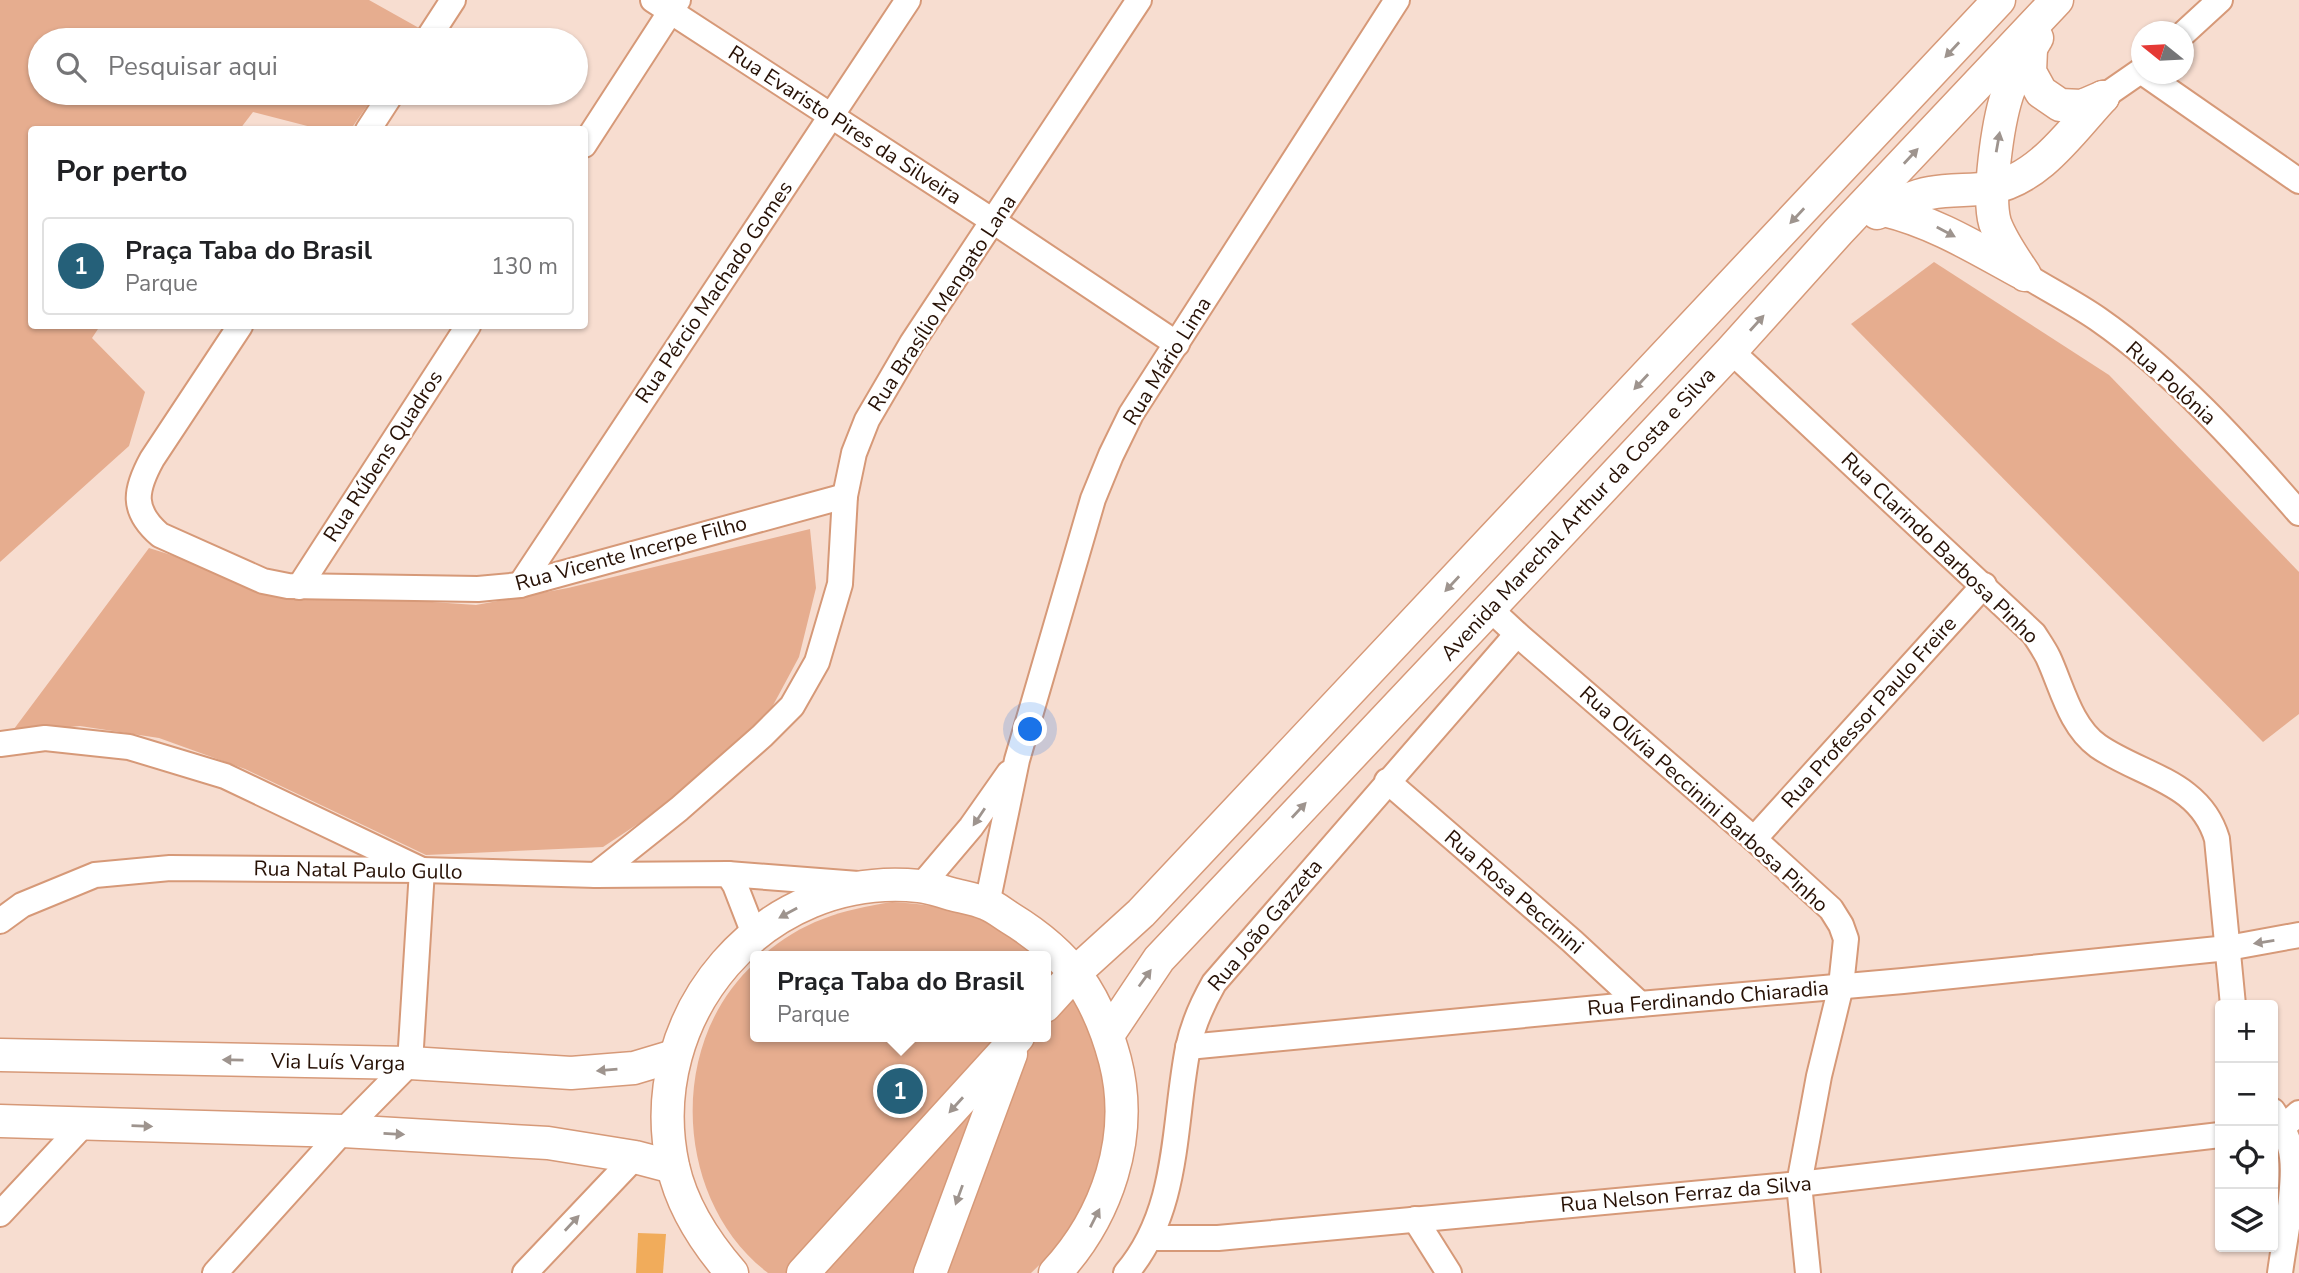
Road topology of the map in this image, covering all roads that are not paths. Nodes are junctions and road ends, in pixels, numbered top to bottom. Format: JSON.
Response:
{"nodes":[{"id":1,"x":453,"y":0,"type":"edge"},
{"id":2,"x":908,"y":0,"type":"edge"},
{"id":3,"x":1139,"y":0,"type":"edge"},
{"id":4,"x":1397,"y":0,"type":"edge"},
{"id":5,"x":1999,"y":0,"type":"edge"},
{"id":6,"x":2058,"y":0,"type":"edge"},
{"id":7,"x":2220,"y":0,"type":"edge"},
{"id":8,"x":667,"y":4,"type":"edge"},
{"id":9,"x":2194,"y":23,"type":"edge"},
{"id":10,"x":435,"y":28,"type":"edge"},
{"id":11,"x":2031,"y":49,"type":"junction"},
{"id":12,"x":2131,"y":78,"type":"edge"},
{"id":13,"x":2161,"y":84,"type":"edge"},
{"id":14,"x":2103,"y":97,"type":"junction"},
{"id":15,"x":384,"y":105,"type":"edge"},
{"id":16,"x":831,"y":117,"type":"junction"},
{"id":17,"x":371,"y":126,"type":"edge"},
{"id":18,"x":588,"y":138,"type":"edge"},
{"id":19,"x":2299,"y":181,"type":"edge"},
{"id":20,"x":1992,"y":188,"type":"junction"},
{"id":21,"x":1884,"y":210,"type":"junction"},
{"id":22,"x":993,"y":221,"type":"junction"},
{"id":23,"x":1838,"y":232,"type":"junction"},
{"id":24,"x":2025,"y":275,"type":"junction"},
{"id":25,"x":238,"y":329,"type":"edge"},
{"id":26,"x":466,"y":329,"type":"edge"},
{"id":27,"x":1177,"y":344,"type":"junction"},
{"id":28,"x":1731,"y":351,"type":"junction"},
{"id":29,"x":845,"y":496,"type":"junction"},
{"id":30,"x":2299,"y":513,"type":"edge"},
{"id":31,"x":1477,"y":557,"type":"junction"},
{"id":32,"x":520,"y":585,"type":"junction"},
{"id":33,"x":1984,"y":585,"type":"junction"},
{"id":34,"x":299,"y":587,"type":"junction"},
{"id":35,"x":1499,"y":598,"type":"junction"},
{"id":36,"x":1517,"y":634,"type":"junction"},
{"id":37,"x":0,"y":744,"type":"edge"},
{"id":38,"x":1017,"y":760,"type":"junction"},
{"id":39,"x":1387,"y":781,"type":"junction"},
{"id":40,"x":1754,"y":839,"type":"junction"},
{"id":41,"x":422,"y":870,"type":"junction"},
{"id":42,"x":728,"y":874,"type":"junction"},
{"id":43,"x":596,"y":875,"type":"junction"},
{"id":44,"x":876,"y":885,"type":"junction"},
{"id":45,"x":921,"y":886,"type":"junction"},
{"id":46,"x":986,"y":904,"type":"junction"},
{"id":47,"x":0,"y":920,"type":"edge"},
{"id":48,"x":1119,"y":932,"type":"junction"},
{"id":49,"x":754,"y":934,"type":"junction"},
{"id":50,"x":2299,"y":935,"type":"edge"},
{"id":51,"x":1038,"y":936,"type":"junction"},
{"id":52,"x":2228,"y":948,"type":"junction"},
{"id":53,"x":1074,"y":973,"type":"junction"},
{"id":54,"x":1841,"y":985,"type":"junction"},
{"id":55,"x":1051,"y":999,"type":"edge"},
{"id":56,"x":2233,"y":1000,"type":"edge"},
{"id":57,"x":1640,"y":1004,"type":"junction"},
{"id":58,"x":1108,"y":1035,"type":"junction"},
{"id":59,"x":1013,"y":1042,"type":"edge"},
{"id":60,"x":1016,"y":1042,"type":"edge"},
{"id":61,"x":1188,"y":1047,"type":"junction"},
{"id":62,"x":0,"y":1055,"type":"edge"},
{"id":63,"x":674,"y":1056,"type":"junction"},
{"id":64,"x":410,"y":1063,"type":"junction"},
{"id":65,"x":2282,"y":1120,"type":"edge"},
{"id":66,"x":0,"y":1121,"type":"edge"},
{"id":67,"x":84,"y":1124,"type":"junction"},
{"id":68,"x":343,"y":1131,"type":"junction"},
{"id":69,"x":2215,"y":1136,"type":"edge"},
{"id":70,"x":635,"y":1157,"type":"junction"},
{"id":71,"x":673,"y":1167,"type":"junction"},
{"id":72,"x":1799,"y":1184,"type":"junction"},
{"id":73,"x":0,"y":1214,"type":"edge"},
{"id":74,"x":1415,"y":1219,"type":"junction"},
{"id":75,"x":698,"y":1229,"type":"junction"},
{"id":76,"x":1151,"y":1238,"type":"junction"},
{"id":77,"x":215,"y":1273,"type":"edge"},
{"id":78,"x":525,"y":1273,"type":"edge"},
{"id":79,"x":712,"y":1273,"type":"edge"},
{"id":80,"x":732,"y":1273,"type":"edge"},
{"id":81,"x":803,"y":1273,"type":"edge"},
{"id":82,"x":930,"y":1273,"type":"edge"},
{"id":83,"x":1055,"y":1273,"type":"edge"},
{"id":84,"x":1126,"y":1273,"type":"edge"},
{"id":85,"x":1449,"y":1273,"type":"edge"},
{"id":86,"x":1808,"y":1273,"type":"edge"},
{"id":87,"x":2280,"y":1273,"type":"edge"}],
"edges":[{"from":1,"to":10,"type":"street"},
{"from":2,"to":16,"type":"street","name":"Rua Pércio Machado Gomes"},
{"from":3,"to":22,"type":"street","name":"Rua Brasílio Mengato Lana"},
{"from":4,"to":27,"type":"street","name":"Rua Mário Lima"},
{"from":5,"to":31,"type":"main road","name":"Avenida Marechal Arthur da Costa e Silva","one_way":true},
{"from":6,"to":11,"type":"main road"},
{"from":23,"to":6,"type":"main road","name":"Avenida Marechal Arthur da Costa e Silva","one_way":true},
{"from":7,"to":9,"type":"street"},
{"from":8,"to":16,"type":"street","name":"Rua Evaristo Pires da Silveira"},
{"from":8,"to":18,"type":"street"},
{"from":11,"to":14,"type":"main road"},
{"from":20,"to":11,"type":"main road","one_way":true},
{"from":12,"to":14,"type":"street"},
{"from":13,"to":19,"type":"street"},
{"from":14,"to":20,"type":"main road"},
{"from":15,"to":17,"type":"street"},
{"from":16,"to":22,"type":"street","name":"Rua Evaristo Pires da Silveira"},
{"from":16,"to":32,"type":"street","name":"Rua Pércio Machado Gomes"},
{"from":20,"to":21,"type":"main road"},
{"from":20,"to":24,"type":"main road"},
{"from":21,"to":23,"type":"main road"},
{"from":21,"to":24,"type":"main road","one_way":true},
{"from":22,"to":27,"type":"street","name":"Rua Evaristo Pires da Silveira"},
{"from":22,"to":29,"type":"street","name":"Rua Brasílio Mengato Lana"},
{"from":28,"to":23,"type":"main road","name":"Avenida Marechal Arthur da Costa e Silva","one_way":true},
{"from":24,"to":30,"type":"street","name":"Rua Polônia"},
{"from":25,"to":34,"type":"street","name":"Rua Vicente Incerpe Filho"},
{"from":26,"to":34,"type":"street","name":"Rua Rúbens Quadros"},
{"from":27,"to":38,"type":"street","name":"Rua Mário Lima"},
{"from":28,"to":33,"type":"street","name":"Rua Clarindo Barbosa Pinho"},
{"from":28,"to":35,"type":"main road","name":"Avenida Marechal Arthur da Costa e Silva"},
{"from":29,"to":32,"type":"street","name":"Rua Vicente Incerpe Filho"},
{"from":29,"to":43,"type":"street","name":"Rua Brasílio Mengato Lana"},
{"from":31,"to":35,"type":"main road"},
{"from":31,"to":48,"type":"main road","name":"Avenida Marechal Arthur da Costa e Silva","one_way":true},
{"from":32,"to":34,"type":"street","name":"Rua Vicente Incerpe Filho"},
{"from":33,"to":40,"type":"street","name":"Rua Professor Paulo Freire"},
{"from":33,"to":52,"type":"street","name":"Rua Clarindo Barbosa Pinho"},
{"from":35,"to":36,"type":"street","name":"Rua Olívia Peccinini Barbosa Pinho"},
{"from":58,"to":35,"type":"main road","name":"Avenida Marechal Arthur da Costa e Silva","one_way":true},
{"from":36,"to":39,"type":"street","name":"Rua João Gazzeta"},
{"from":36,"to":40,"type":"street","name":"Rua Olívia Peccinini Barbosa Pinho"},
{"from":37,"to":41,"type":"street"},
{"from":38,"to":45,"type":"street","name":"Rua Mário Lima","one_way":true},
{"from":38,"to":46,"type":"street","name":"Rua Mário Lima"},
{"from":39,"to":57,"type":"street","name":"Rua Rosa Peccinini"},
{"from":39,"to":61,"type":"street","name":"Rua João Gazzeta"},
{"from":40,"to":54,"type":"street","name":"Rua Olívia Peccinini Barbosa Pinho"},
{"from":41,"to":43,"type":"street","name":"Rua Natal Paulo Gullo"},
{"from":41,"to":47,"type":"street","name":"Rua Natal Paulo Gullo"},
{"from":41,"to":64,"type":"street"},
{"from":42,"to":43,"type":"street","name":"Rua Natal Paulo Gullo"},
{"from":42,"to":44,"type":"street","name":"Rua Natal Paulo Gullo"},
{"from":42,"to":49,"type":"street"},
{"from":44,"to":45,"type":"main road"},
{"from":44,"to":49,"type":"main road","one_way":true},
{"from":45,"to":46,"type":"main road"},
{"from":46,"to":51,"type":"main road"},
{"from":48,"to":51,"type":"main road"},
{"from":48,"to":53,"type":"main road","name":"Avenida Marechal Arthur da Costa e Silva"},
{"from":49,"to":63,"type":"main road"},
{"from":50,"to":52,"type":"street","name":"Rua Ferdinando Chiaradia","one_way":true},
{"from":51,"to":53,"type":"main road"},
{"from":52,"to":54,"type":"street","name":"Rua Ferdinando Chiaradia"},
{"from":52,"to":56,"type":"street","name":"Rua Clarindo Barbosa Pinho"},
{"from":53,"to":55,"type":"main road","name":"Avenida Marechal Arthur da Costa e Silva"},
{"from":53,"to":58,"type":"main road"},
{"from":54,"to":57,"type":"street","name":"Rua Ferdinando Chiaradia"},
{"from":54,"to":72,"type":"street","name":"Rua Olívia Peccinini Barbosa Pinho"},
{"from":57,"to":61,"type":"street","name":"Rua Ferdinando Chiaradia"},
{"from":83,"to":58,"type":"main road","one_way":true},
{"from":59,"to":81,"type":"main road","one_way":true},
{"from":60,"to":82,"type":"main road","one_way":true},
{"from":61,"to":76,"type":"street","name":"Rua João Gazzeta"},
{"from":64,"to":62,"type":"main road","name":"Via Luís Varga","one_way":true},
{"from":63,"to":64,"type":"main road","name":"Via Luís Varga","one_way":true},
{"from":63,"to":71,"type":"main road"},
{"from":64,"to":68,"type":"street"},
{"from":65,"to":87,"type":"street"},
{"from":66,"to":67,"type":"main road"},
{"from":67,"to":68,"type":"main road","one_way":true},
{"from":67,"to":73,"type":"street"},
{"from":68,"to":70,"type":"main road","one_way":true},
{"from":68,"to":77,"type":"street"},
{"from":69,"to":72,"type":"street","name":"Rua Nelson Ferraz da Silva"},
{"from":70,"to":71,"type":"main road"},
{"from":78,"to":70,"type":"street","one_way":true},
{"from":71,"to":75,"type":"main road"},
{"from":72,"to":74,"type":"street","name":"Rua Nelson Ferraz da Silva"},
{"from":72,"to":86,"type":"street","name":"Rua Olívia Peccinini Barbosa Pinho"},
{"from":74,"to":76,"type":"street","name":"Rua Nelson Ferraz da Silva"},
{"from":74,"to":85,"type":"street"},
{"from":75,"to":79,"type":"main road"},
{"from":75,"to":80,"type":"main road"},
{"from":76,"to":84,"type":"street","name":"Rua João Gazzeta"}]}
